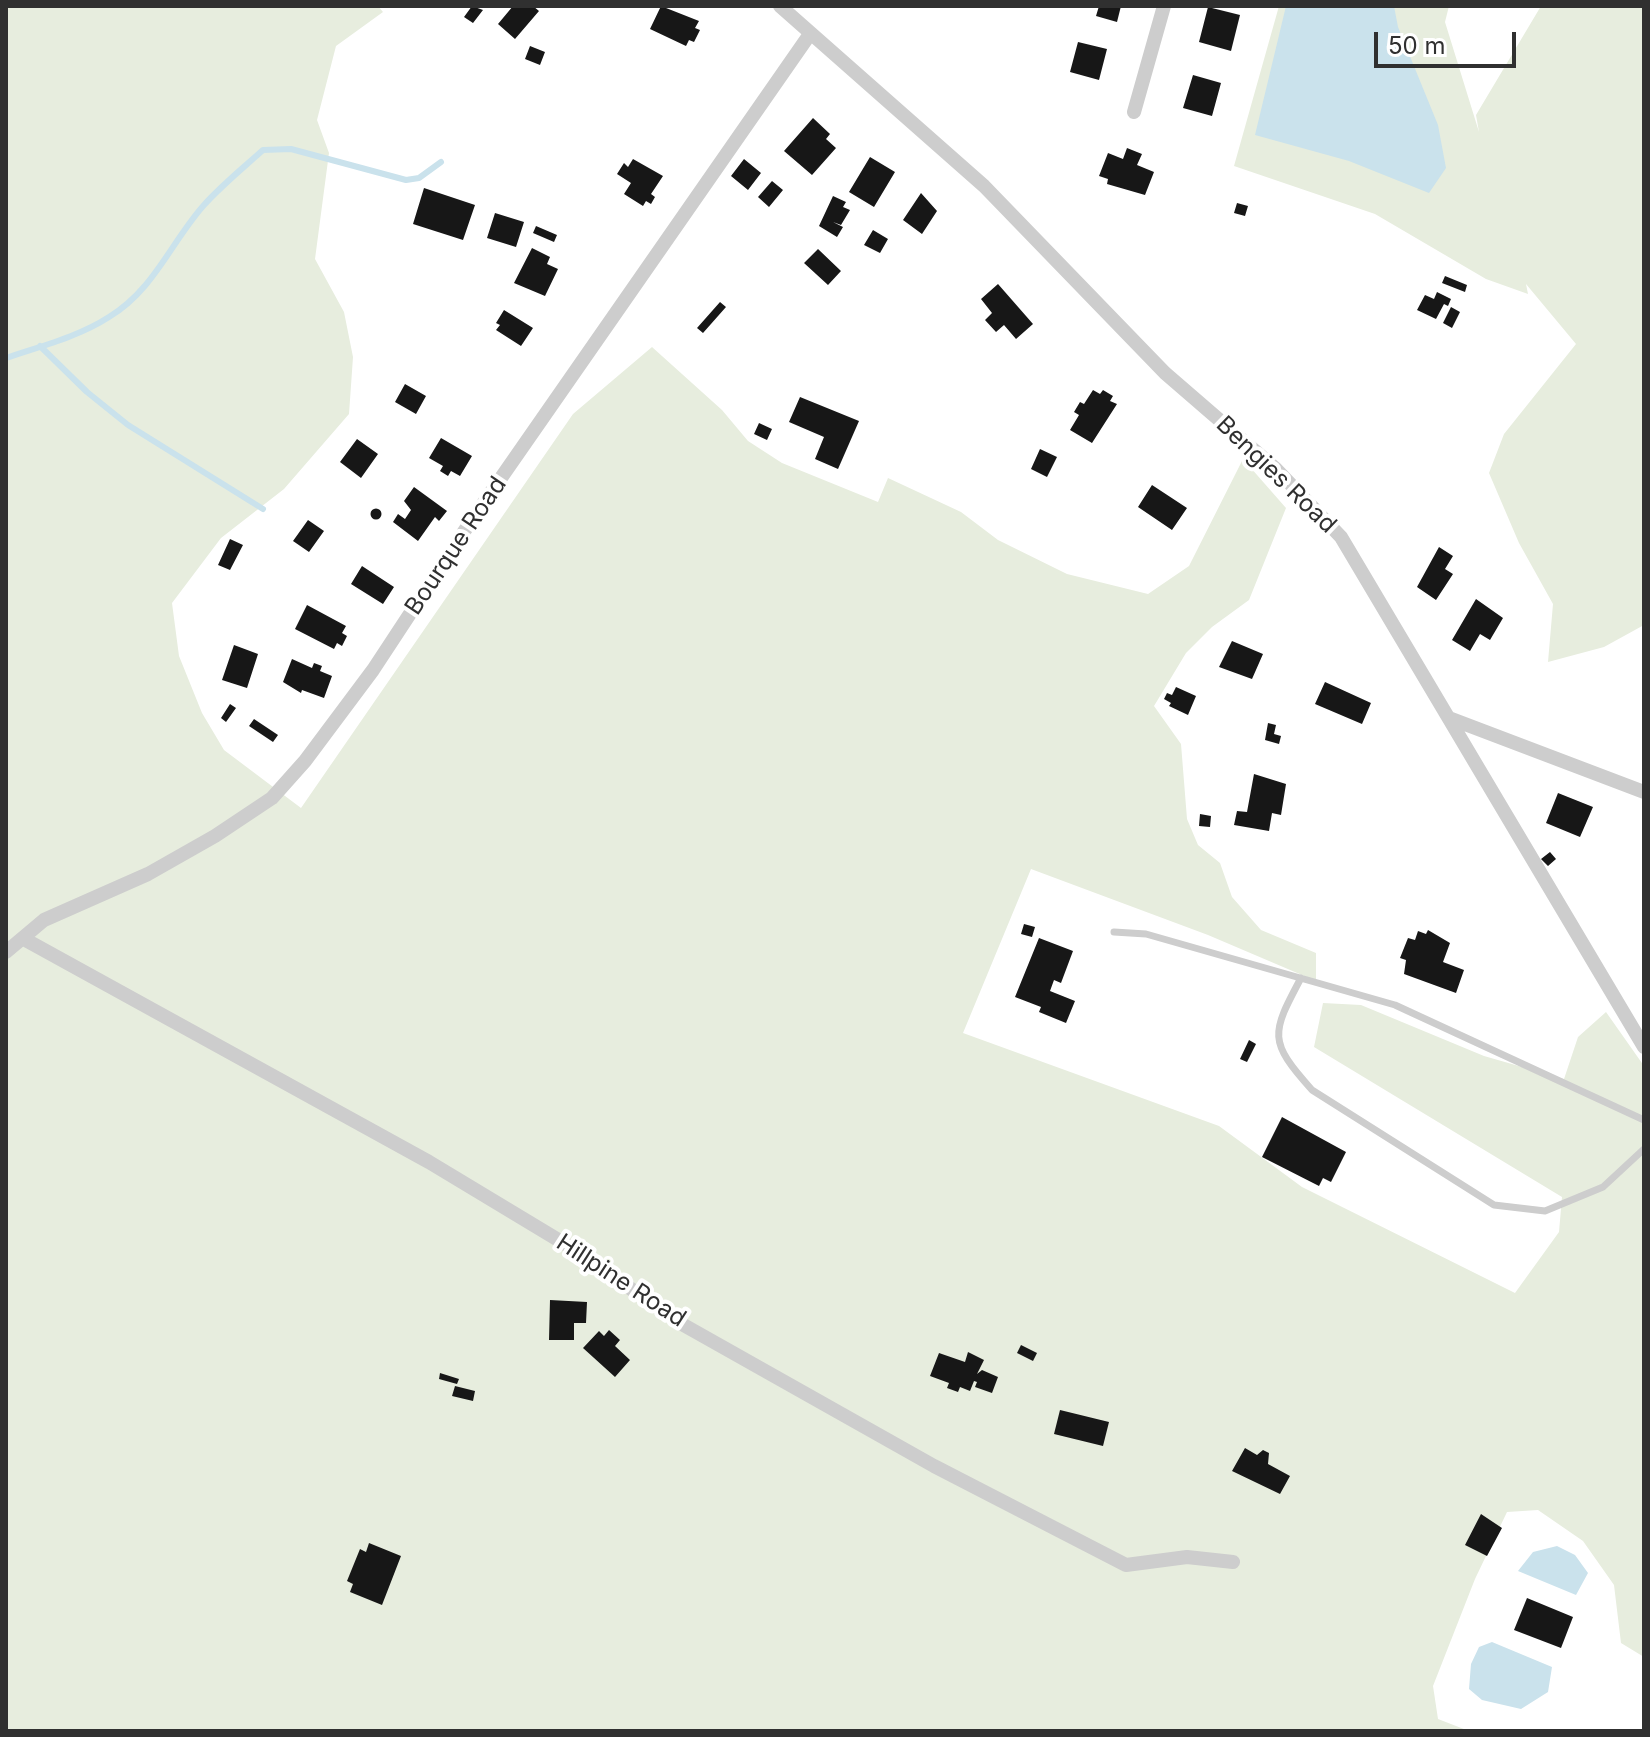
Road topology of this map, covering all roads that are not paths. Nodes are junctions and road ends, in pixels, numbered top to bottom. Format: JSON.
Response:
{"nodes":[{"id":1,"x":780,"y":6,"type":"edge"},
{"id":2,"x":1164,"y":6,"type":"edge"},
{"id":3,"x":810,"y":34,"type":"junction"},
{"id":4,"x":1134,"y":112,"type":"dead end"},
{"id":5,"x":1449,"y":718,"type":"junction"},
{"id":6,"x":1644,"y":792,"type":"edge"},
{"id":7,"x":1114,"y":932,"type":"dead end"},
{"id":8,"x":24,"y":939,"type":"junction"},
{"id":9,"x":6,"y":952,"type":"edge"},
{"id":10,"x":1301,"y":978,"type":"junction"},
{"id":11,"x":1644,"y":1047,"type":"edge"},
{"id":12,"x":1644,"y":1120,"type":"edge"},
{"id":13,"x":1644,"y":1149,"type":"edge"},
{"id":14,"x":1233,"y":1562,"type":"dead end"}],
"edges":[{"from":1,"to":3,"type":"street","name":"Bengies Road"},
{"from":2,"to":4,"type":"street"},
{"from":3,"to":5,"type":"street","name":"Bengies Road"},
{"from":3,"to":8,"type":"street","name":"Bourque Road"},
{"from":5,"to":6,"type":"street"},
{"from":5,"to":11,"type":"street","name":"Bengies Road"},
{"from":7,"to":10,"type":"lane"},
{"from":8,"to":9,"type":"street","name":"Bourque Road"},
{"from":8,"to":14,"type":"street","name":"Hillpine Road"},
{"from":10,"to":12,"type":"lane"},
{"from":10,"to":13,"type":"lane"}]}
